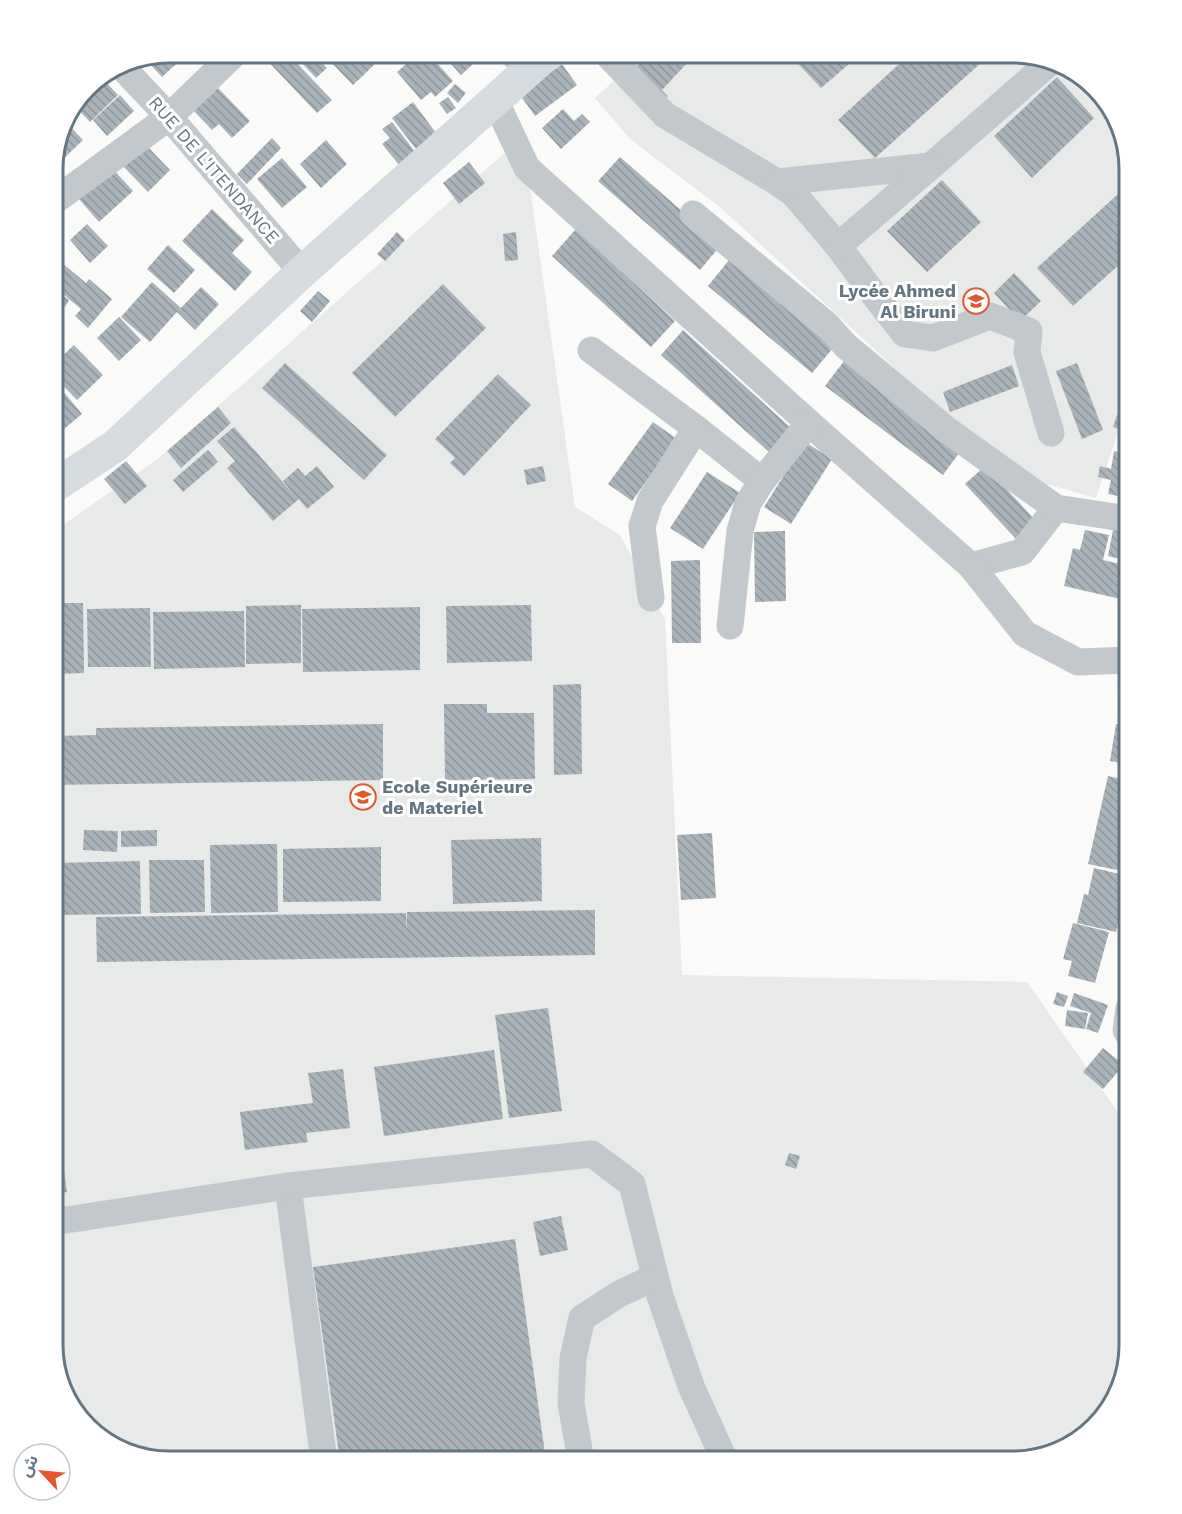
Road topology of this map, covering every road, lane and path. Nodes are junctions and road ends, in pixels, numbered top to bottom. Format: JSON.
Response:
{"nodes":[{"id":1,"x":224,"y":63,"type":"edge"},
{"id":2,"x":526,"y":63,"type":"edge"},
{"id":3,"x":616,"y":63,"type":"edge"},
{"id":4,"x":1043,"y":68,"type":"edge"},
{"id":5,"x":127,"y":72,"type":"edge"},
{"id":6,"x":495,"y":100,"type":"junction"},
{"id":7,"x":169,"y":117,"type":"junction"},
{"id":8,"x":931,"y":166,"type":"junction"},
{"id":9,"x":777,"y":182,"type":"junction"},
{"id":10,"x":63,"y":195,"type":"edge"},
{"id":11,"x":693,"y":214,"type":"dead end"},
{"id":12,"x":838,"y":246,"type":"junction"},
{"id":13,"x":302,"y":272,"type":"junction"},
{"id":14,"x":591,"y":350,"type":"dead end"},
{"id":15,"x":809,"y":423,"type":"junction"},
{"id":16,"x":698,"y":430,"type":"junction"},
{"id":17,"x":1051,"y":433,"type":"dead end"},
{"id":18,"x":63,"y":480,"type":"edge"},
{"id":19,"x":762,"y":481,"type":"junction"},
{"id":20,"x":1056,"y":508,"type":"junction"},
{"id":21,"x":1119,"y":517,"type":"edge"},
{"id":22,"x":971,"y":566,"type":"junction"},
{"id":23,"x":651,"y":598,"type":"dead end"},
{"id":24,"x":730,"y":626,"type":"dead end"},
{"id":25,"x":1119,"y":660,"type":"edge"},
{"id":26,"x":288,"y":1186,"type":"junction"},
{"id":27,"x":63,"y":1220,"type":"edge"},
{"id":28,"x":655,"y":1277,"type":"junction"},
{"id":29,"x":323,"y":1451,"type":"edge"},
{"id":30,"x":579,"y":1451,"type":"edge"},
{"id":31,"x":720,"y":1451,"type":"edge"}],
"edges":[{"from":1,"to":7,"type":"street"},
{"from":2,"to":6,"type":"main road"},
{"from":3,"to":9,"type":"street"},
{"from":4,"to":8,"type":"street"},
{"from":5,"to":7,"type":"street","name":"RUE DE L'ITENDANCE"},
{"from":6,"to":13,"type":"main road"},
{"from":6,"to":15,"type":"street"},
{"from":7,"to":10,"type":"street"},
{"from":7,"to":13,"type":"street","name":"RUE DE L'ITENDANCE"},
{"from":8,"to":9,"type":"street"},
{"from":8,"to":12,"type":"street"},
{"from":9,"to":12,"type":"street"},
{"from":11,"to":20,"type":"street"},
{"from":12,"to":17,"type":"street"},
{"from":13,"to":18,"type":"main road"},
{"from":14,"to":16,"type":"street"},
{"from":15,"to":19,"type":"street"},
{"from":15,"to":22,"type":"street"},
{"from":16,"to":19,"type":"street"},
{"from":16,"to":23,"type":"street"},
{"from":19,"to":24,"type":"street"},
{"from":20,"to":21,"type":"street"},
{"from":20,"to":22,"type":"street"},
{"from":22,"to":25,"type":"street"},
{"from":26,"to":27,"type":"street"},
{"from":26,"to":28,"type":"street"},
{"from":26,"to":29,"type":"street"},
{"from":28,"to":30,"type":"street"},
{"from":28,"to":31,"type":"street"}]}
